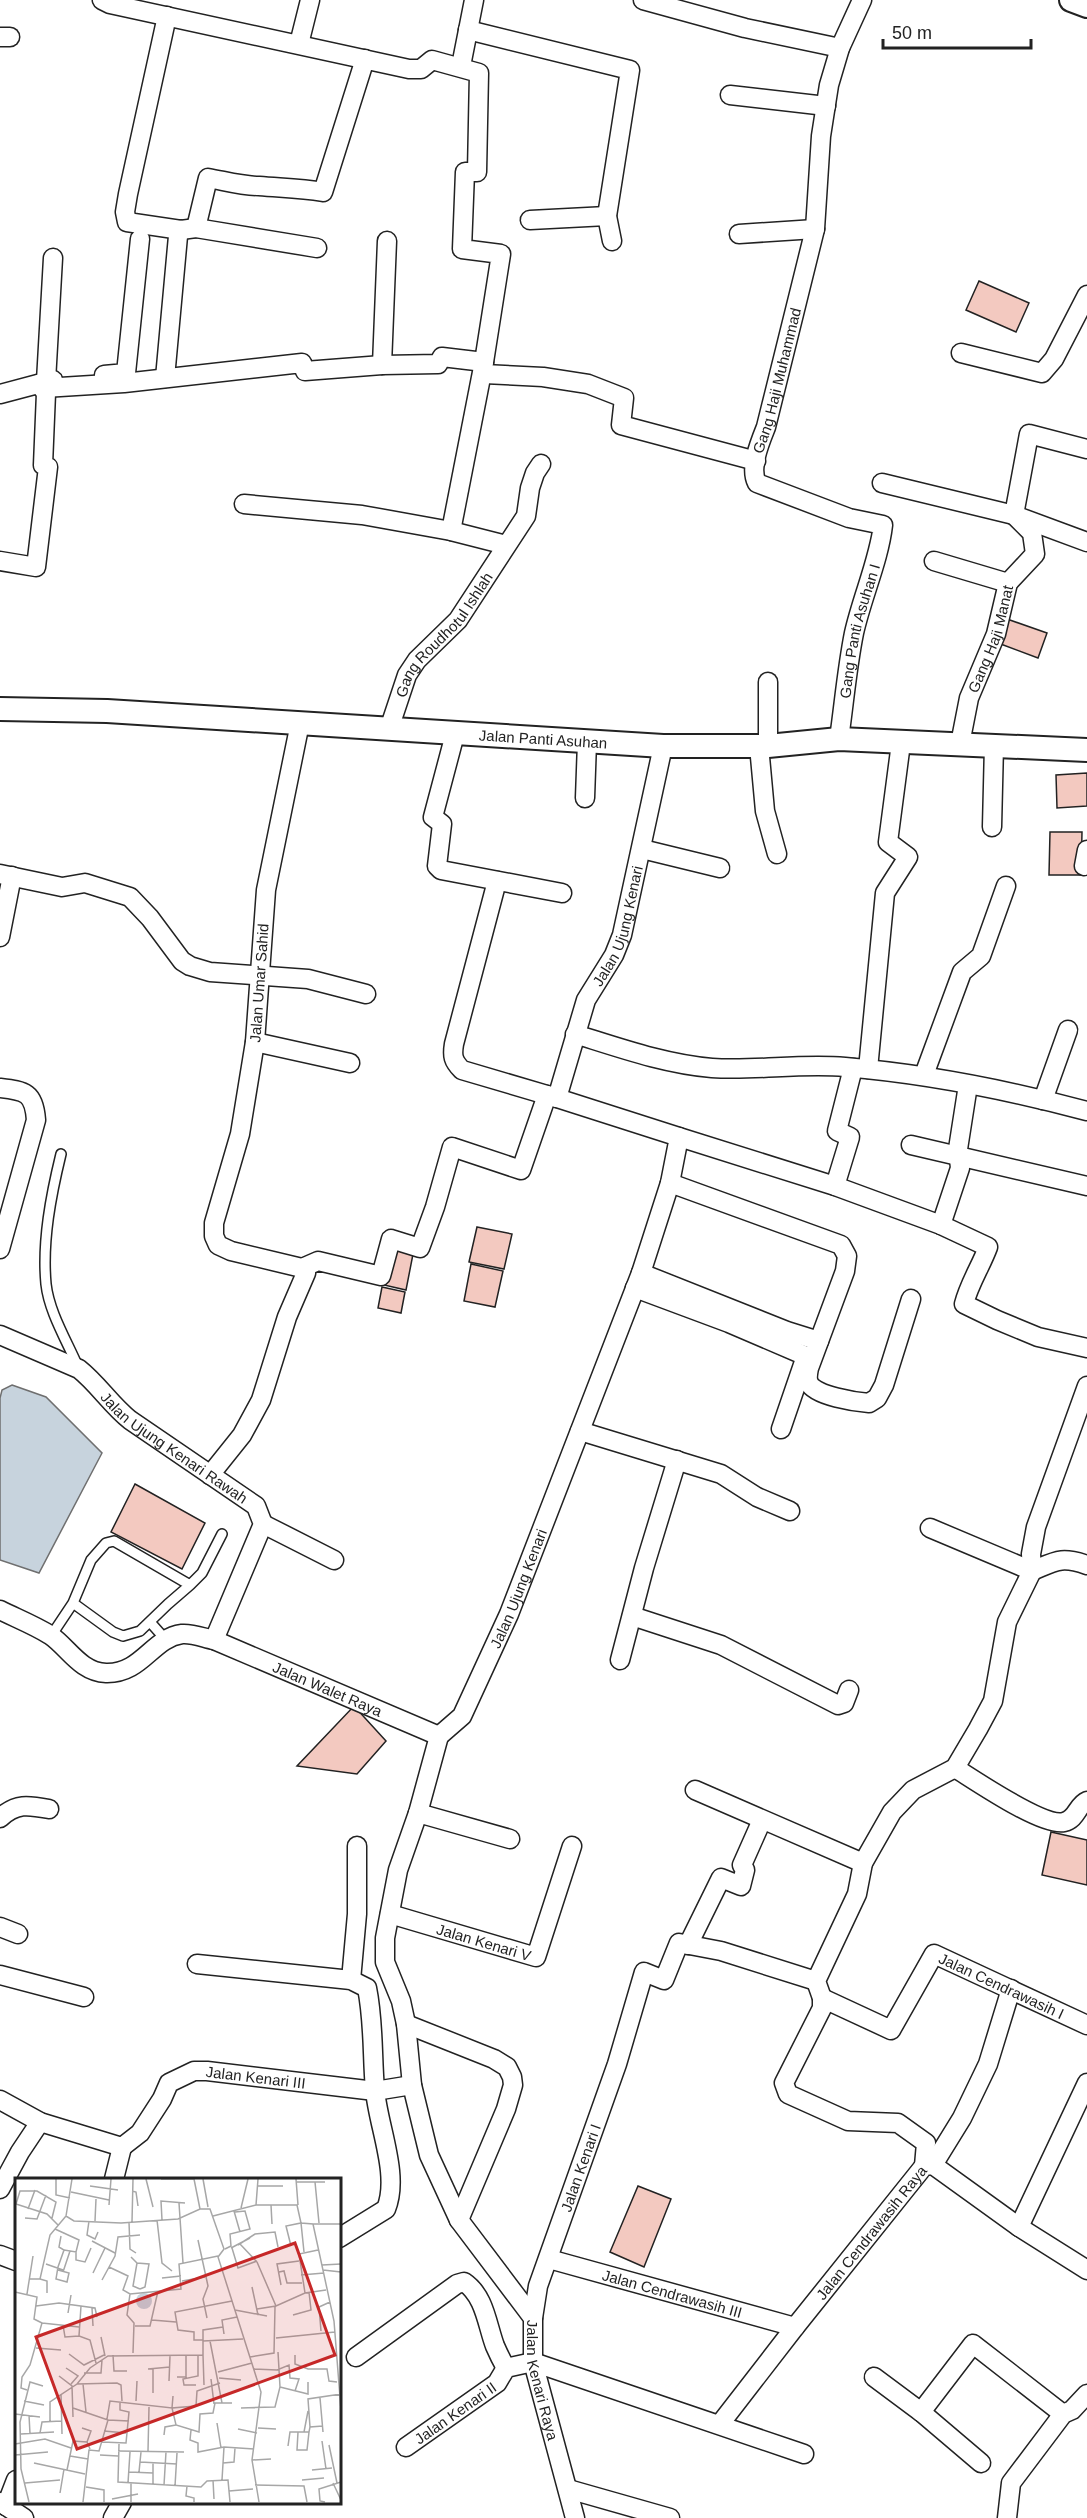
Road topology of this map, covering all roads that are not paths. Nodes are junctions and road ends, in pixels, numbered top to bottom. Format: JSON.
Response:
{"nodes":[{"id":1,"x":102,"y":0,"type":"edge"},
{"id":2,"x":310,"y":0,"type":"edge"},
{"id":3,"x":474,"y":0,"type":"edge"},
{"id":4,"x":643,"y":0,"type":"edge"},
{"id":5,"x":862,"y":0,"type":"edge"},
{"id":6,"x":167,"y":16,"type":"junction"},
{"id":7,"x":468,"y":30,"type":"junction"},
{"id":8,"x":299,"y":44,"type":"junction"},
{"id":9,"x":840,"y":48,"type":"junction"},
{"id":10,"x":365,"y":59,"type":"junction"},
{"id":11,"x":461,"y":66,"type":"junction"},
{"id":12,"x":730,"y":95,"type":"dead end"},
{"id":13,"x":826,"y":106,"type":"junction"},
{"id":14,"x":607,"y":216,"type":"junction"},
{"id":15,"x":530,"y":220,"type":"dead end"},
{"id":16,"x":189,"y":229,"type":"junction"},
{"id":17,"x":815,"y":229,"type":"junction"},
{"id":18,"x":739,"y":234,"type":"dead end"},
{"id":19,"x":140,"y":238,"type":"dead end"},
{"id":20,"x":387,"y":241,"type":"dead end"},
{"id":21,"x":612,"y":241,"type":"dead end"},
{"id":22,"x":317,"y":248,"type":"dead end"},
{"id":23,"x":53,"y":258,"type":"dead end"},
{"id":24,"x":1087,"y":295,"type":"edge"},
{"id":25,"x":962,"y":353,"type":"dead end"},
{"id":26,"x":382,"y":365,"type":"junction"},
{"id":27,"x":484,"y":368,"type":"junction"},
{"id":28,"x":165,"y":378,"type":"junction"},
{"id":29,"x":43,"y":384,"type":"junction"},
{"id":30,"x":0,"y":394,"type":"edge"},
{"id":31,"x":1087,"y":449,"type":"edge"},
{"id":32,"x":756,"y":461,"type":"junction"},
{"id":33,"x":541,"y":464,"type":"dead end"},
{"id":34,"x":882,"y":483,"type":"dead end"},
{"id":35,"x":244,"y":504,"type":"dead end"},
{"id":36,"x":1014,"y":515,"type":"junction"},
{"id":37,"x":451,"y":531,"type":"junction"},
{"id":38,"x":1087,"y":542,"type":"edge"},
{"id":39,"x":506,"y":545,"type":"junction"},
{"id":40,"x":0,"y":561,"type":"edge"},
{"id":41,"x":934,"y":561,"type":"dead end"},
{"id":42,"x":1008,"y":583,"type":"junction"},
{"id":43,"x":768,"y":682,"type":"dead end"},
{"id":44,"x":0,"y":709,"type":"edge"},
{"id":45,"x":300,"y":723,"type":"junction"},
{"id":46,"x":389,"y":729,"type":"junction"},
{"id":47,"x":455,"y":734,"type":"junction"},
{"id":48,"x":839,"y":740,"type":"junction"},
{"id":49,"x":587,"y":742,"type":"junction"},
{"id":50,"x":901,"y":742,"type":"junction"},
{"id":51,"x":960,"y":744,"type":"junction"},
{"id":52,"x":994,"y":745,"type":"junction"},
{"id":53,"x":663,"y":746,"type":"junction"},
{"id":54,"x":764,"y":746,"type":"junction"},
{"id":55,"x":1087,"y":750,"type":"edge"},
{"id":56,"x":585,"y":798,"type":"dead end"},
{"id":57,"x":992,"y":827,"type":"dead end"},
{"id":58,"x":642,"y":849,"type":"junction"},
{"id":59,"x":777,"y":854,"type":"dead end"},
{"id":60,"x":720,"y":868,"type":"dead end"},
{"id":61,"x":6,"y":875,"type":"edge"},
{"id":62,"x":497,"y":880,"type":"junction"},
{"id":63,"x":1006,"y":886,"type":"dead end"},
{"id":64,"x":562,"y":893,"type":"dead end"},
{"id":65,"x":0,"y":936,"type":"edge"},
{"id":66,"x":259,"y":975,"type":"junction"},
{"id":67,"x":366,"y":994,"type":"dead end"},
{"id":68,"x":1068,"y":1030,"type":"dead end"},
{"id":69,"x":575,"y":1034,"type":"junction"},
{"id":70,"x":255,"y":1042,"type":"junction"},
{"id":71,"x":350,"y":1063,"type":"dead end"},
{"id":72,"x":860,"y":1068,"type":"junction"},
{"id":73,"x":924,"y":1075,"type":"junction"},
{"id":74,"x":968,"y":1085,"type":"junction"},
{"id":75,"x":0,"y":1088,"type":"edge"},
{"id":76,"x":552,"y":1096,"type":"junction"},
{"id":77,"x":1043,"y":1100,"type":"junction"},
{"id":78,"x":1087,"y":1111,"type":"edge"},
{"id":79,"x":679,"y":1137,"type":"junction"},
{"id":80,"x":911,"y":1145,"type":"dead end"},
{"id":81,"x":61,"y":1154,"type":"dead end"},
{"id":82,"x":959,"y":1156,"type":"junction"},
{"id":83,"x":670,"y":1183,"type":"junction"},
{"id":84,"x":835,"y":1186,"type":"junction"},
{"id":85,"x":1087,"y":1186,"type":"edge"},
{"id":86,"x":941,"y":1226,"type":"junction"},
{"id":87,"x":0,"y":1249,"type":"edge"},
{"id":88,"x":302,"y":1268,"type":"junction"},
{"id":89,"x":638,"y":1280,"type":"junction"},
{"id":90,"x":911,"y":1299,"type":"dead end"},
{"id":91,"x":0,"y":1335,"type":"edge"},
{"id":92,"x":819,"y":1341,"type":"junction"},
{"id":93,"x":1087,"y":1348,"type":"edge"},
{"id":94,"x":79,"y":1369,"type":"junction"},
{"id":95,"x":1087,"y":1386,"type":"edge"},
{"id":96,"x":781,"y":1429,"type":"dead end"},
{"id":97,"x":580,"y":1431,"type":"junction"},
{"id":98,"x":677,"y":1460,"type":"junction"},
{"id":99,"x":210,"y":1475,"type":"junction"},
{"id":100,"x":790,"y":1511,"type":"dead end"},
{"id":101,"x":263,"y":1524,"type":"junction"},
{"id":102,"x":930,"y":1528,"type":"dead end"},
{"id":103,"x":222,"y":1534,"type":"dead end"},
{"id":104,"x":334,"y":1560,"type":"dead end"},
{"id":105,"x":1087,"y":1565,"type":"edge"},
{"id":106,"x":1032,"y":1571,"type":"junction"},
{"id":107,"x":190,"y":1585,"type":"junction"},
{"id":108,"x":73,"y":1603,"type":"junction"},
{"id":109,"x":0,"y":1610,"type":"edge"},
{"id":110,"x":632,"y":1616,"type":"junction"},
{"id":111,"x":150,"y":1622,"type":"junction"},
{"id":112,"x":51,"y":1636,"type":"junction"},
{"id":113,"x":166,"y":1640,"type":"junction"},
{"id":114,"x":214,"y":1640,"type":"junction"},
{"id":115,"x":620,"y":1660,"type":"dead end"},
{"id":116,"x":849,"y":1690,"type":"dead end"},
{"id":117,"x":439,"y":1736,"type":"junction"},
{"id":118,"x":955,"y":1768,"type":"junction"},
{"id":119,"x":695,"y":1790,"type":"dead end"},
{"id":120,"x":1087,"y":1801,"type":"edge"},
{"id":121,"x":49,"y":1809,"type":"dead end"},
{"id":122,"x":418,"y":1814,"type":"junction"},
{"id":123,"x":0,"y":1818,"type":"edge"},
{"id":124,"x":762,"y":1820,"type":"junction"},
{"id":125,"x":510,"y":1839,"type":"dead end"},
{"id":126,"x":357,"y":1846,"type":"dead end"},
{"id":127,"x":572,"y":1846,"type":"dead end"},
{"id":128,"x":863,"y":1863,"type":"junction"},
{"id":129,"x":390,"y":1914,"type":"junction"},
{"id":130,"x":0,"y":1927,"type":"edge"},
{"id":131,"x":18,"y":1934,"type":"dead end"},
{"id":132,"x":688,"y":1945,"type":"junction"},
{"id":133,"x":197,"y":1964,"type":"dead end"},
{"id":134,"x":0,"y":1975,"type":"edge"},
{"id":135,"x":372,"y":1982,"type":"junction"},
{"id":136,"x":819,"y":1989,"type":"junction"},
{"id":137,"x":1011,"y":1989,"type":"junction"},
{"id":138,"x":84,"y":1996,"type":"dead end"},
{"id":139,"x":406,"y":2024,"type":"junction"},
{"id":140,"x":1087,"y":2025,"type":"edge"},
{"id":141,"x":1087,"y":2083,"type":"edge"},
{"id":142,"x":412,"y":2085,"type":"junction"},
{"id":143,"x":375,"y":2091,"type":"junction"},
{"id":144,"x":0,"y":2100,"type":"edge"},
{"id":145,"x":40,"y":2122,"type":"junction"},
{"id":146,"x":122,"y":2147,"type":"junction"},
{"id":147,"x":929,"y":2165,"type":"junction"},
{"id":148,"x":114,"y":2178,"type":"edge"},
{"id":149,"x":0,"y":2189,"type":"edge"},
{"id":150,"x":459,"y":2220,"type":"junction"},
{"id":151,"x":1019,"y":2227,"type":"junction"},
{"id":152,"x":340,"y":2237,"type":"edge"},
{"id":153,"x":0,"y":2255,"type":"edge"},
{"id":154,"x":549,"y":2259,"type":"junction"},
{"id":155,"x":15,"y":2261,"type":"edge"},
{"id":156,"x":1087,"y":2270,"type":"edge"},
{"id":157,"x":533,"y":2318,"type":"junction"},
{"id":158,"x":795,"y":2327,"type":"junction"},
{"id":159,"x":356,"y":2356,"type":"dead end"},
{"id":160,"x":519,"y":2365,"type":"junction"},
{"id":161,"x":874,"y":2377,"type":"dead end"},
{"id":162,"x":1087,"y":2394,"type":"edge"},
{"id":163,"x":921,"y":2412,"type":"junction"},
{"id":164,"x":1063,"y":2414,"type":"junction"},
{"id":165,"x":720,"y":2424,"type":"junction"},
{"id":166,"x":406,"y":2447,"type":"dead end"},
{"id":167,"x":804,"y":2454,"type":"dead end"},
{"id":168,"x":981,"y":2463,"type":"dead end"},
{"id":169,"x":15,"y":2482,"type":"edge"},
{"id":170,"x":568,"y":2489,"type":"junction"},
{"id":171,"x":121,"y":2503,"type":"edge"},
{"id":172,"x":3,"y":2504,"type":"edge"},
{"id":173,"x":24,"y":2518,"type":"edge"},
{"id":174,"x":113,"y":2518,"type":"edge"},
{"id":175,"x":575,"y":2518,"type":"edge"},
{"id":176,"x":670,"y":2518,"type":"edge"},
{"id":177,"x":1007,"y":2518,"type":"edge"}],
"edges":[{"from":1,"to":6,"type":"street"},
{"from":2,"to":8,"type":"street"},
{"from":3,"to":7,"type":"street"},
{"from":4,"to":9,"type":"street"},
{"from":5,"to":9,"type":"street","name":"Gang Haji Muhammad"},
{"from":6,"to":8,"type":"street"},
{"from":6,"to":16,"type":"street"},
{"from":7,"to":11,"type":"street"},
{"from":7,"to":14,"type":"street"},
{"from":8,"to":10,"type":"street"},
{"from":9,"to":13,"type":"street","name":"Gang Haji Muhammad"},
{"from":10,"to":11,"type":"street"},
{"from":10,"to":16,"type":"street"},
{"from":11,"to":27,"type":"street"},
{"from":12,"to":13,"type":"street"},
{"from":13,"to":17,"type":"street","name":"Gang Haji Muhammad"},
{"from":14,"to":15,"type":"street"},
{"from":14,"to":21,"type":"street"},
{"from":16,"to":22,"type":"street"},
{"from":16,"to":28,"type":"street"},
{"from":17,"to":18,"type":"street"},
{"from":17,"to":32,"type":"street","name":"Gang Haji Muhammad"},
{"from":19,"to":29,"type":"street"},
{"from":20,"to":26,"type":"street"},
{"from":23,"to":29,"type":"street"},
{"from":24,"to":25,"type":"street"},
{"from":26,"to":27,"type":"street"},
{"from":26,"to":28,"type":"street"},
{"from":27,"to":32,"type":"street","name":"Gang Haji Muhammad"},
{"from":27,"to":37,"type":"street"},
{"from":28,"to":29,"type":"street"},
{"from":29,"to":30,"type":"street"},
{"from":29,"to":40,"type":"street"},
{"from":31,"to":36,"type":"street"},
{"from":32,"to":48,"type":"street","name":"Gang Panti Asuhan I"},
{"from":33,"to":39,"type":"street","name":"Gang Roudhotul Ishlah"},
{"from":34,"to":36,"type":"street"},
{"from":35,"to":37,"type":"street"},
{"from":36,"to":38,"type":"street"},
{"from":36,"to":42,"type":"street","name":"Gang Haji Manat"},
{"from":37,"to":39,"type":"street"},
{"from":39,"to":46,"type":"street","name":"Gang Roudhotul Ishlah"},
{"from":41,"to":42,"type":"street"},
{"from":42,"to":51,"type":"street","name":"Gang Haji Manat"},
{"from":43,"to":54,"type":"street"},
{"from":44,"to":45,"type":"street","name":"Jalan Panti Asuhan"},
{"from":45,"to":46,"type":"street","name":"Jalan Panti Asuhan"},
{"from":45,"to":66,"type":"street","name":"Jalan Umar Sahid"},
{"from":46,"to":47,"type":"street","name":"Jalan Panti Asuhan"},
{"from":47,"to":49,"type":"street","name":"Jalan Panti Asuhan"},
{"from":47,"to":62,"type":"street"},
{"from":48,"to":50,"type":"street","name":"Jalan Panti Asuhan"},
{"from":48,"to":54,"type":"street","name":"Jalan Panti Asuhan"},
{"from":49,"to":53,"type":"street","name":"Jalan Panti Asuhan"},
{"from":49,"to":56,"type":"street"},
{"from":50,"to":51,"type":"street","name":"Jalan Panti Asuhan"},
{"from":50,"to":72,"type":"street"},
{"from":51,"to":52,"type":"street","name":"Jalan Panti Asuhan"},
{"from":52,"to":55,"type":"street","name":"Jalan Panti Asuhan"},
{"from":52,"to":57,"type":"street"},
{"from":53,"to":54,"type":"street","name":"Jalan Panti Asuhan"},
{"from":53,"to":58,"type":"street","name":"Jalan Ujung Kenari"},
{"from":54,"to":59,"type":"street"},
{"from":58,"to":60,"type":"street"},
{"from":58,"to":69,"type":"street","name":"Jalan Ujung Kenari"},
{"from":61,"to":65,"type":"street"},
{"from":61,"to":66,"type":"street"},
{"from":62,"to":64,"type":"street"},
{"from":62,"to":76,"type":"street"},
{"from":63,"to":73,"type":"street"},
{"from":66,"to":67,"type":"street"},
{"from":66,"to":70,"type":"street","name":"Jalan Umar Sahid"},
{"from":68,"to":77,"type":"street"},
{"from":69,"to":72,"type":"street"},
{"from":69,"to":76,"type":"street","name":"Jalan Ujung Kenari"},
{"from":70,"to":71,"type":"street"},
{"from":70,"to":88,"type":"street","name":"Jalan Umar Sahid"},
{"from":72,"to":73,"type":"street"},
{"from":72,"to":84,"type":"street"},
{"from":73,"to":74,"type":"street"},
{"from":74,"to":77,"type":"street"},
{"from":74,"to":82,"type":"street"},
{"from":75,"to":87,"type":"street"},
{"from":76,"to":79,"type":"street"},
{"from":76,"to":88,"type":"street","name":"Jalan Ujung Kenari"},
{"from":77,"to":78,"type":"street"},
{"from":79,"to":83,"type":"street","name":"Jalan Ujung Kenari"},
{"from":79,"to":84,"type":"street"},
{"from":80,"to":82,"type":"street"},
{"from":81,"to":94,"type":"lane"},
{"from":82,"to":85,"type":"street"},
{"from":82,"to":86,"type":"street"},
{"from":83,"to":89,"type":"street","name":"Jalan Ujung Kenari"},
{"from":83,"to":92,"type":"street"},
{"from":84,"to":86,"type":"street"},
{"from":86,"to":93,"type":"street"},
{"from":88,"to":99,"type":"street"},
{"from":89,"to":92,"type":"street"},
{"from":89,"to":96,"type":"street"},
{"from":89,"to":97,"type":"street","name":"Jalan Ujung Kenari"},
{"from":90,"to":92,"type":"street"},
{"from":91,"to":94,"type":"street","name":"Jalan Ujung Kenari Rawah"},
{"from":94,"to":99,"type":"street","name":"Jalan Ujung Kenari Rawah"},
{"from":95,"to":106,"type":"street"},
{"from":97,"to":98,"type":"street"},
{"from":97,"to":117,"type":"street","name":"Jalan Ujung Kenari"},
{"from":98,"to":100,"type":"street"},
{"from":98,"to":110,"type":"street"},
{"from":99,"to":101,"type":"street","name":"Jalan Ujung Kenari Rawah"},
{"from":101,"to":104,"type":"street"},
{"from":101,"to":114,"type":"street"},
{"from":102,"to":106,"type":"street"},
{"from":103,"to":107,"type":"lane"},
{"from":105,"to":106,"type":"street"},
{"from":106,"to":118,"type":"street"},
{"from":107,"to":108,"type":"lane"},
{"from":107,"to":111,"type":"lane"},
{"from":108,"to":111,"type":"lane"},
{"from":108,"to":112,"type":"lane"},
{"from":109,"to":112,"type":"street"},
{"from":110,"to":115,"type":"street"},
{"from":110,"to":116,"type":"street"},
{"from":111,"to":113,"type":"lane"},
{"from":112,"to":113,"type":"street"},
{"from":113,"to":114,"type":"street","name":"Jalan Walet Raya"},
{"from":114,"to":117,"type":"street","name":"Jalan Walet Raya"},
{"from":117,"to":122,"type":"street"},
{"from":118,"to":120,"type":"street"},
{"from":118,"to":128,"type":"street"},
{"from":119,"to":124,"type":"street"},
{"from":121,"to":123,"type":"street"},
{"from":122,"to":125,"type":"street"},
{"from":122,"to":129,"type":"street"},
{"from":124,"to":128,"type":"street"},
{"from":124,"to":132,"type":"street"},
{"from":126,"to":135,"type":"street"},
{"from":127,"to":129,"type":"street","name":"Jalan Kenari V"},
{"from":128,"to":136,"type":"street"},
{"from":129,"to":135,"type":"street"},
{"from":130,"to":131,"type":"street"},
{"from":132,"to":136,"type":"street"},
{"from":132,"to":154,"type":"street","name":"Jalan Kenari I"},
{"from":133,"to":135,"type":"street"},
{"from":134,"to":138,"type":"street"},
{"from":135,"to":139,"type":"street","name":"Jalan Kenari Raya"},
{"from":135,"to":143,"type":"street"},
{"from":136,"to":137,"type":"street","name":"Jalan Cendrawasih I"},
{"from":136,"to":147,"type":"street"},
{"from":137,"to":140,"type":"street","name":"Jalan Cendrawasih I"},
{"from":137,"to":147,"type":"street"},
{"from":139,"to":142,"type":"street","name":"Jalan Kenari Raya"},
{"from":139,"to":150,"type":"street"},
{"from":141,"to":151,"type":"street"},
{"from":142,"to":143,"type":"street","name":"Jalan Kenari III"},
{"from":142,"to":150,"type":"street","name":"Jalan Kenari Raya"},
{"from":143,"to":146,"type":"street","name":"Jalan Kenari III"},
{"from":143,"to":152,"type":"street"},
{"from":144,"to":145,"type":"street"},
{"from":145,"to":146,"type":"street"},
{"from":145,"to":149,"type":"street"},
{"from":146,"to":148,"type":"street"},
{"from":147,"to":151,"type":"street","name":"Jalan Cendrawasih Raya"},
{"from":147,"to":158,"type":"street","name":"Jalan Cendrawasih Raya"},
{"from":150,"to":157,"type":"street","name":"Jalan Kenari Raya"},
{"from":151,"to":156,"type":"street","name":"Jalan Cendrawasih Raya"},
{"from":153,"to":155,"type":"street"},
{"from":154,"to":157,"type":"street","name":"Jalan Kenari I"},
{"from":154,"to":158,"type":"street","name":"Jalan Cendrawasih III"},
{"from":157,"to":160,"type":"street","name":"Jalan Kenari Raya"},
{"from":158,"to":165,"type":"street","name":"Jalan Cendrawasih Raya"},
{"from":159,"to":160,"type":"street"},
{"from":160,"to":165,"type":"street"},
{"from":160,"to":166,"type":"street","name":"Jalan Kenari II"},
{"from":160,"to":170,"type":"street","name":"Jalan Kenari Raya"},
{"from":161,"to":163,"type":"street"},
{"from":162,"to":164,"type":"street"},
{"from":163,"to":164,"type":"street"},
{"from":163,"to":168,"type":"street"},
{"from":164,"to":177,"type":"street"},
{"from":165,"to":167,"type":"street"},
{"from":169,"to":172,"type":"street"},
{"from":170,"to":175,"type":"street","name":"Jalan Kenari Raya"},
{"from":170,"to":176,"type":"street"},
{"from":171,"to":174,"type":"street"},
{"from":172,"to":173,"type":"street"}]}
